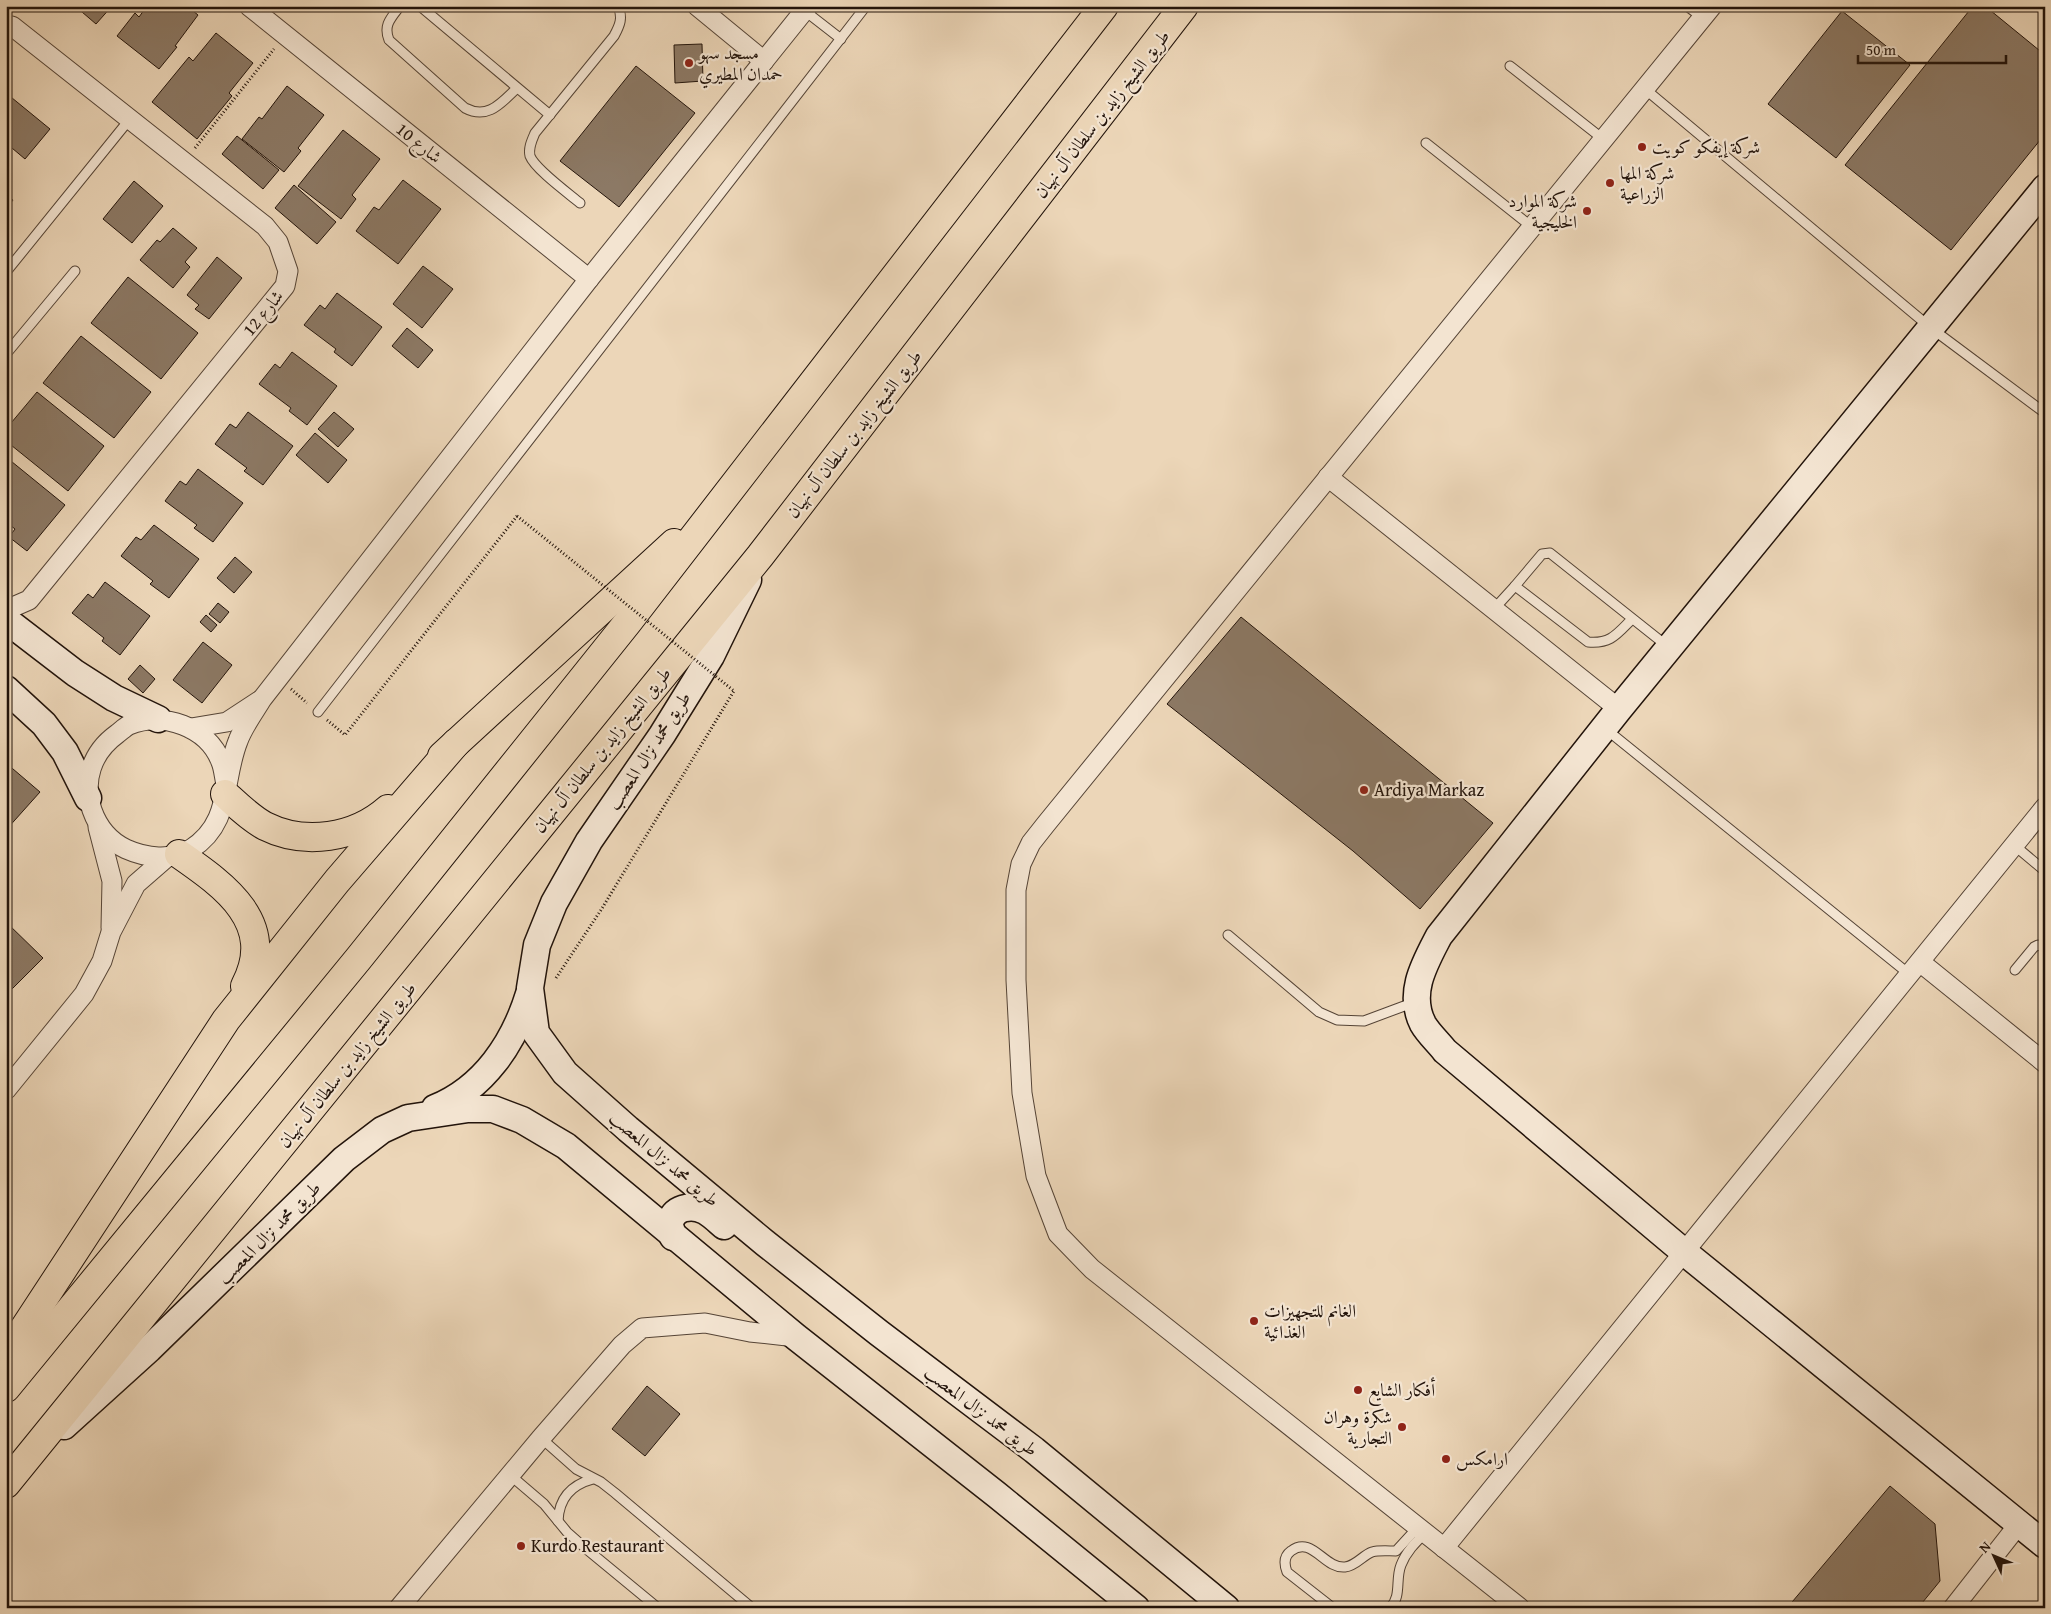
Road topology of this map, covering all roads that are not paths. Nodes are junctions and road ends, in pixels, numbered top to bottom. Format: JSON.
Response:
{"nodes":[{"id":1,"x":249,"y":6,"type":"edge"},
{"id":2,"x":400,"y":6,"type":"edge"},
{"id":3,"x":420,"y":6,"type":"edge"},
{"id":4,"x":618,"y":6,"type":"edge"},
{"id":5,"x":696,"y":6,"type":"edge"},
{"id":6,"x":866,"y":6,"type":"edge"},
{"id":7,"x":1104,"y":6,"type":"edge"},
{"id":8,"x":1184,"y":6,"type":"edge"},
{"id":9,"x":1687,"y":6,"type":"edge"},
{"id":10,"x":807,"y":8,"type":"edge"},
{"id":11,"x":1708,"y":12,"type":"edge"},
{"id":12,"x":6,"y":25,"type":"edge"},
{"id":13,"x":841,"y":39,"type":"junction"},
{"id":14,"x":764,"y":61,"type":"junction"},
{"id":15,"x":1510,"y":66,"type":"dead end"},
{"id":16,"x":517,"y":88,"type":"junction"},
{"id":17,"x":1645,"y":89,"type":"junction"},
{"id":18,"x":550,"y":115,"type":"junction"},
{"id":19,"x":129,"y":120,"type":"junction"},
{"id":20,"x":1603,"y":140,"type":"junction"},
{"id":21,"x":1426,"y":142,"type":"dead end"},
{"id":22,"x":2045,"y":188,"type":"edge"},
{"id":23,"x":580,"y":203,"type":"dead end"},
{"id":24,"x":1532,"y":227,"type":"junction"},
{"id":25,"x":75,"y":271,"type":"dead end"},
{"id":26,"x":6,"y":272,"type":"edge"},
{"id":27,"x":589,"y":279,"type":"junction"},
{"id":28,"x":1931,"y":328,"type":"junction"},
{"id":29,"x":6,"y":354,"type":"edge"},
{"id":30,"x":2045,"y":413,"type":"edge"},
{"id":31,"x":1328,"y":477,"type":"junction"},
{"id":32,"x":728,"y":494,"type":"junction"},
{"id":33,"x":760,"y":556,"type":"junction"},
{"id":34,"x":1514,"y":586,"type":"junction"},
{"id":35,"x":29,"y":600,"type":"junction"},
{"id":36,"x":1494,"y":609,"type":"junction"},
{"id":37,"x":6,"y":610,"type":"edge"},
{"id":38,"x":1632,"y":619,"type":"junction"},
{"id":39,"x":15,"y":627,"type":"edge"},
{"id":40,"x":1669,"y":648,"type":"junction"},
{"id":41,"x":6,"y":689,"type":"edge"},
{"id":42,"x":262,"y":699,"type":"junction"},
{"id":43,"x":318,"y":712,"type":"dead end"},
{"id":44,"x":158,"y":719,"type":"junction"},
{"id":45,"x":1612,"y":719,"type":"junction"},
{"id":46,"x":191,"y":728,"type":"junction"},
{"id":47,"x":456,"y":743,"type":"junction"},
{"id":48,"x":225,"y":789,"type":"junction"},
{"id":49,"x":88,"y":798,"type":"junction"},
{"id":50,"x":2045,"y":807,"type":"edge"},
{"id":51,"x":97,"y":824,"type":"junction"},
{"id":52,"x":2014,"y":845,"type":"junction"},
{"id":53,"x":173,"y":855,"type":"junction"},
{"id":54,"x":2045,"y":871,"type":"edge"},
{"id":55,"x":111,"y":932,"type":"junction"},
{"id":56,"x":1228,"y":935,"type":"dead end"},
{"id":57,"x":2045,"y":947,"type":"edge"},
{"id":58,"x":1914,"y":968,"type":"junction"},
{"id":59,"x":2016,"y":970,"type":"dead end"},
{"id":60,"x":542,"y":984,"type":"junction"},
{"id":61,"x":1417,"y":1002,"type":"junction"},
{"id":62,"x":226,"y":1020,"type":"junction"},
{"id":63,"x":2045,"y":1063,"type":"edge"},
{"id":64,"x":6,"y":1090,"type":"edge"},
{"id":65,"x":408,"y":1118,"type":"junction"},
{"id":66,"x":673,"y":1237,"type":"junction"},
{"id":67,"x":1684,"y":1252,"type":"junction"},
{"id":68,"x":879,"y":1333,"type":"junction"},
{"id":69,"x":796,"y":1337,"type":"junction"},
{"id":70,"x":6,"y":1356,"type":"edge"},
{"id":71,"x":6,"y":1388,"type":"edge"},
{"id":72,"x":541,"y":1438,"type":"junction"},
{"id":73,"x":26,"y":1460,"type":"junction"},
{"id":74,"x":510,"y":1475,"type":"junction"},
{"id":75,"x":592,"y":1480,"type":"junction"},
{"id":76,"x":6,"y":1484,"type":"edge"},
{"id":77,"x":558,"y":1521,"type":"junction"},
{"id":78,"x":2019,"y":1524,"type":"junction"},
{"id":79,"x":1421,"y":1530,"type":"junction"},
{"id":80,"x":2045,"y":1545,"type":"edge"},
{"id":81,"x":1444,"y":1548,"type":"junction"},
{"id":82,"x":399,"y":1608,"type":"edge"},
{"id":83,"x":658,"y":1608,"type":"edge"},
{"id":84,"x":752,"y":1608,"type":"edge"},
{"id":85,"x":1136,"y":1608,"type":"edge"},
{"id":86,"x":1226,"y":1608,"type":"edge"},
{"id":87,"x":1333,"y":1608,"type":"edge"},
{"id":88,"x":1390,"y":1608,"type":"edge"},
{"id":89,"x":1520,"y":1608,"type":"edge"},
{"id":90,"x":1953,"y":1608,"type":"edge"}],
"edges":[{"from":1,"to":27,"type":"street","name":"شارع 10"},
{"from":2,"to":16,"type":"lane"},
{"from":3,"to":16,"type":"lane"},
{"from":4,"to":18,"type":"lane"},
{"from":5,"to":14,"type":"street"},
{"from":6,"to":13,"type":"lane"},
{"from":7,"to":32,"type":"highway"},
{"from":8,"to":33,"type":"highway","name":"طريق الشيخ زايد بن سلطان آل نهيان"},
{"from":9,"to":11,"type":"lane"},
{"from":10,"to":13,"type":"lane"},
{"from":10,"to":14,"type":"street"},
{"from":11,"to":17,"type":"street"},
{"from":12,"to":19,"type":"street","name":"شارع 12"},
{"from":13,"to":43,"type":"lane"},
{"from":14,"to":27,"type":"street"},
{"from":15,"to":20,"type":"lane"},
{"from":16,"to":18,"type":"lane"},
{"from":17,"to":20,"type":"street"},
{"from":17,"to":28,"type":"lane"},
{"from":18,"to":23,"type":"lane"},
{"from":19,"to":26,"type":"lane"},
{"from":19,"to":35,"type":"street","name":"شارع 12"},
{"from":20,"to":24,"type":"street"},
{"from":21,"to":24,"type":"lane"},
{"from":22,"to":28,"type":"street"},
{"from":24,"to":31,"type":"street"},
{"from":25,"to":29,"type":"lane"},
{"from":27,"to":42,"type":"street"},
{"from":28,"to":30,"type":"lane"},
{"from":28,"to":40,"type":"street"},
{"from":31,"to":36,"type":"street"},
{"from":31,"to":79,"type":"street"},
{"from":32,"to":47,"type":"highway"},
{"from":32,"to":71,"type":"highway"},
{"from":33,"to":60,"type":"street","name":"طريق محمد نزال المعصب"},
{"from":33,"to":73,"type":"highway","name":"طريق الشيخ زايد بن سلطان آل نهيان"},
{"from":34,"to":36,"type":"lane"},
{"from":34,"to":38,"type":"lane"},
{"from":34,"to":38,"type":"lane"},
{"from":35,"to":37,"type":"street","name":"شارع 12"},
{"from":35,"to":39,"type":"street","name":"شارع 12"},
{"from":36,"to":45,"type":"street"},
{"from":38,"to":40,"type":"lane"},
{"from":39,"to":44,"type":"street"},
{"from":40,"to":45,"type":"street"},
{"from":41,"to":49,"type":"street"},
{"from":42,"to":46,"type":"street"},
{"from":42,"to":48,"type":"street"},
{"from":44,"to":46,"type":"street"},
{"from":44,"to":49,"type":"street"},
{"from":45,"to":58,"type":"lane"},
{"from":45,"to":61,"type":"street"},
{"from":46,"to":48,"type":"street"},
{"from":47,"to":48,"type":"highway"},
{"from":47,"to":62,"type":"highway"},
{"from":48,"to":53,"type":"street"},
{"from":49,"to":51,"type":"street"},
{"from":50,"to":52,"type":"street"},
{"from":51,"to":53,"type":"street"},
{"from":51,"to":55,"type":"street"},
{"from":52,"to":54,"type":"lane"},
{"from":52,"to":58,"type":"street"},
{"from":53,"to":55,"type":"street"},
{"from":53,"to":62,"type":"highway"},
{"from":55,"to":64,"type":"street"},
{"from":56,"to":61,"type":"lane"},
{"from":57,"to":59,"type":"lane"},
{"from":58,"to":63,"type":"street"},
{"from":58,"to":67,"type":"street"},
{"from":60,"to":65,"type":"street"},
{"from":60,"to":68,"type":"street","name":"طريق محمد نزال المعصب"},
{"from":61,"to":67,"type":"street"},
{"from":62,"to":70,"type":"highway"},
{"from":65,"to":66,"type":"street","name":"طريق محمد نزال المعصب"},
{"from":65,"to":73,"type":"street","name":"طريق محمد نزال المعصب"},
{"from":66,"to":68,"type":"street"},
{"from":66,"to":69,"type":"street","name":"طريق محمد نزال المعصب"},
{"from":67,"to":78,"type":"street"},
{"from":67,"to":81,"type":"street"},
{"from":68,"to":86,"type":"street","name":"طريق محمد نزال المعصب"},
{"from":69,"to":72,"type":"street"},
{"from":69,"to":85,"type":"street","name":"طريق محمد نزال المعصب"},
{"from":72,"to":74,"type":"street"},
{"from":72,"to":75,"type":"lane"},
{"from":73,"to":76,"type":"highway","name":"طريق الشيخ زايد بن سلطان آل نهيان"},
{"from":74,"to":77,"type":"lane"},
{"from":74,"to":82,"type":"street"},
{"from":75,"to":77,"type":"lane"},
{"from":75,"to":84,"type":"lane"},
{"from":77,"to":83,"type":"lane"},
{"from":78,"to":80,"type":"street"},
{"from":78,"to":90,"type":"street"},
{"from":79,"to":81,"type":"street"},
{"from":79,"to":87,"type":"lane"},
{"from":79,"to":88,"type":"lane"},
{"from":81,"to":89,"type":"street"}]}
